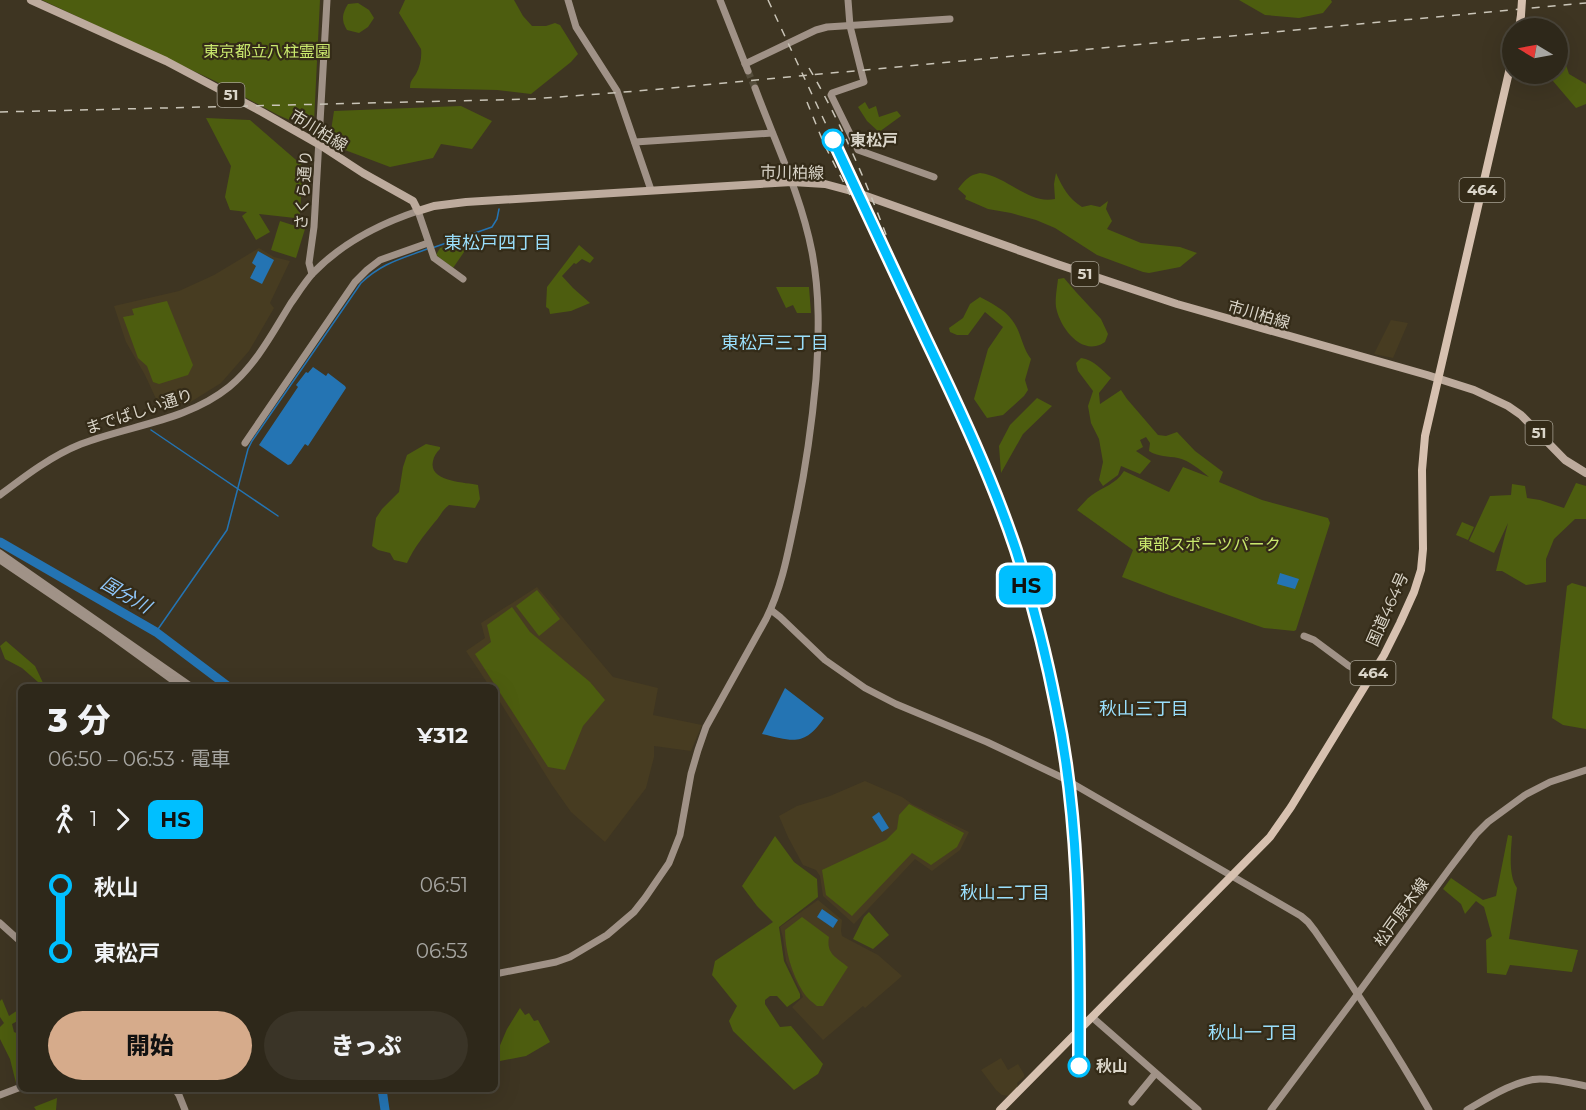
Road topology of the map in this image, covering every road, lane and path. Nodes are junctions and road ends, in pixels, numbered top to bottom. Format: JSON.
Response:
{"nodes":[{"id":1,"x":31,"y":0,"type":"edge"},
{"id":2,"x":327,"y":0,"type":"edge"},
{"id":3,"x":568,"y":0,"type":"edge"},
{"id":4,"x":720,"y":0,"type":"edge"},
{"id":5,"x":848,"y":0,"type":"edge"},
{"id":6,"x":1522,"y":0,"type":"edge"},
{"id":7,"x":1521,"y":18,"type":"edge"},
{"id":8,"x":950,"y":19,"type":"dead end"},
{"id":9,"x":850,"y":26,"type":"junction"},
{"id":10,"x":1506,"y":84,"type":"edge"},
{"id":11,"x":755,"y":88,"type":"tunnel mouth"},
{"id":12,"x":772,"y":133,"type":"junction"},
{"id":13,"x":635,"y":142,"type":"junction"},
{"id":14,"x":320,"y":145,"type":"junction"},
{"id":15,"x":934,"y":177,"type":"dead end"},
{"id":16,"x":792,"y":182,"type":"junction"},
{"id":17,"x":651,"y":190,"type":"junction"},
{"id":18,"x":417,"y":211,"type":"junction"},
{"id":19,"x":429,"y":246,"type":"junction"},
{"id":20,"x":312,"y":274,"type":"junction"},
{"id":21,"x":463,"y":279,"type":"dead end"},
{"id":22,"x":1439,"y":379,"type":"junction"},
{"id":23,"x":245,"y":442,"type":"dead end"},
{"id":24,"x":1586,"y":473,"type":"edge"},
{"id":25,"x":0,"y":495,"type":"edge"},
{"id":26,"x":0,"y":553,"type":"edge"},
{"id":27,"x":0,"y":560,"type":"edge"},
{"id":28,"x":771,"y":610,"type":"junction"},
{"id":29,"x":1304,"y":636,"type":"dead end"},
{"id":30,"x":1370,"y":677,"type":"junction"},
{"id":31,"x":178,"y":684,"type":"edge"},
{"id":32,"x":188,"y":684,"type":"edge"},
{"id":33,"x":1586,"y":770,"type":"edge"},
{"id":34,"x":1233,"y":876,"type":"junction"},
{"id":35,"x":0,"y":923,"type":"edge"},
{"id":36,"x":18,"y":939,"type":"edge"},
{"id":37,"x":498,"y":973,"type":"edge"},
{"id":38,"x":1358,"y":994,"type":"junction"},
{"id":39,"x":1092,"y":1017,"type":"junction"},
{"id":40,"x":1155,"y":1074,"type":"junction"},
{"id":41,"x":1586,"y":1086,"type":"edge"},
{"id":42,"x":18,"y":1088,"type":"edge"},
{"id":43,"x":177,"y":1092,"type":"edge"},
{"id":44,"x":0,"y":1095,"type":"edge"},
{"id":45,"x":1132,"y":1102,"type":"dead end"},
{"id":46,"x":185,"y":1110,"type":"edge"},
{"id":47,"x":1000,"y":1110,"type":"edge"},
{"id":48,"x":1198,"y":1110,"type":"edge"},
{"id":49,"x":1271,"y":1110,"type":"edge"},
{"id":50,"x":1429,"y":1110,"type":"edge"},
{"id":51,"x":1467,"y":1110,"type":"edge"}],
"edges":[{"from":1,"to":14,"type":"main road","name":"市川柏線","number":"51"},
{"from":2,"to":14,"type":"street","name":"さくら通り"},
{"from":3,"to":13,"type":"street"},
{"from":4,"to":9,"type":"street"},
{"from":5,"to":9,"type":"street"},
{"from":6,"to":7,"type":"highway","bridge":true},
{"from":8,"to":9,"type":"street"},
{"from":9,"to":15,"type":"street"},
{"from":10,"to":22,"type":"highway","name":"国道464号","number":"464"},
{"from":11,"to":12,"type":"street"},
{"from":12,"to":13,"type":"street"},
{"from":12,"to":16,"type":"street"},
{"from":13,"to":17,"type":"street"},
{"from":14,"to":18,"type":"main road","name":"市川柏線","number":"51"},
{"from":14,"to":20,"type":"street","name":"さくら通り"},
{"from":16,"to":17,"type":"main road","name":"市川柏線","number":"51"},
{"from":16,"to":22,"type":"main road","name":"市川柏線","number":"51"},
{"from":16,"to":28,"type":"street"},
{"from":17,"to":18,"type":"main road","name":"市川柏線","number":"51"},
{"from":18,"to":19,"type":"street"},
{"from":18,"to":20,"type":"street","name":"までばしい通り"},
{"from":19,"to":21,"type":"street"},
{"from":19,"to":23,"type":"street"},
{"from":20,"to":25,"type":"street","name":"までばしい通り"},
{"from":22,"to":24,"type":"main road","name":"市川柏線","number":"51"},
{"from":22,"to":30,"type":"highway","name":"国道464号","number":"464"},
{"from":26,"to":32,"type":"street"},
{"from":27,"to":31,"type":"street"},
{"from":28,"to":34,"type":"street"},
{"from":28,"to":37,"type":"street"},
{"from":29,"to":30,"type":"street"},
{"from":30,"to":34,"type":"highway","name":"国道464号","number":"464"},
{"from":33,"to":38,"type":"street","name":"松戸原木線"},
{"from":34,"to":38,"type":"street"},
{"from":34,"to":39,"type":"highway","name":"国道464号","number":"464"},
{"from":35,"to":36,"type":"street"},
{"from":38,"to":49,"type":"street","name":"松戸原木線"},
{"from":38,"to":50,"type":"street"},
{"from":39,"to":40,"type":"street"},
{"from":39,"to":47,"type":"highway","name":"国道464号","number":"464"},
{"from":40,"to":45,"type":"street"},
{"from":40,"to":48,"type":"street"},
{"from":41,"to":51,"type":"street"},
{"from":42,"to":44,"type":"street"},
{"from":43,"to":46,"type":"street"}]}
